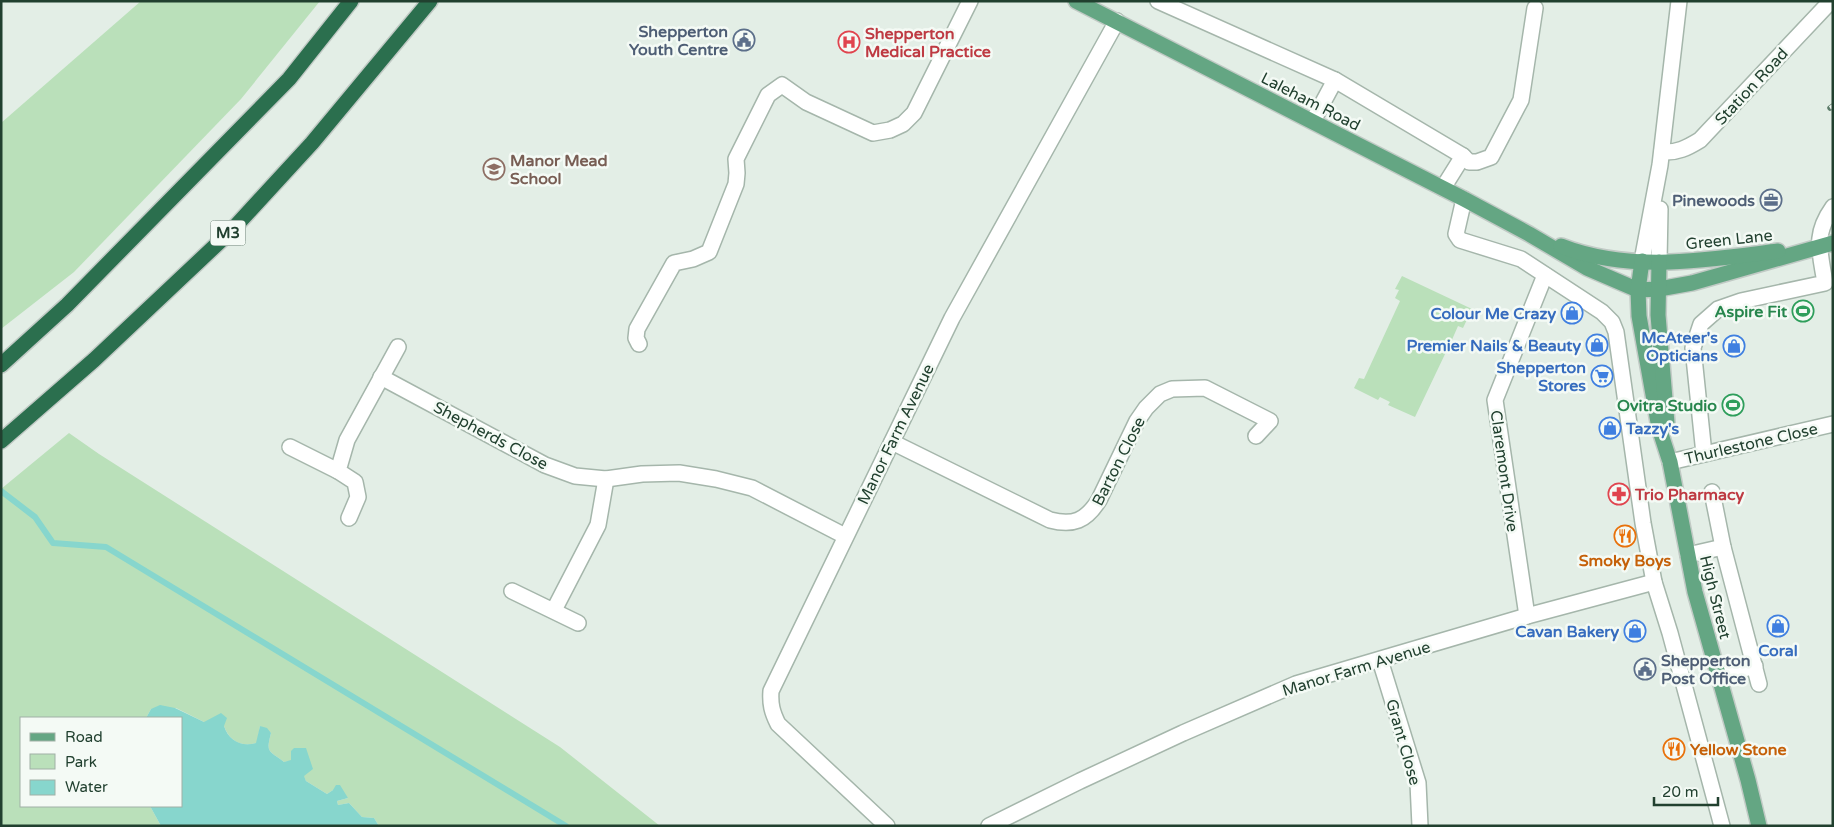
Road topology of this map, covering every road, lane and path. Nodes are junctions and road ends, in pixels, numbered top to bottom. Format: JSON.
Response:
{"nodes":[{"id":1,"x":351,"y":1,"type":"edge"},
{"id":2,"x":430,"y":1,"type":"edge"},
{"id":3,"x":970,"y":1,"type":"edge"},
{"id":4,"x":1076,"y":1,"type":"edge"},
{"id":5,"x":1158,"y":1,"type":"edge"},
{"id":6,"x":1679,"y":1,"type":"edge"},
{"id":7,"x":1831,"y":1,"type":"edge"},
{"id":8,"x":1535,"y":8,"type":"dead end"},
{"id":9,"x":1117,"y":21,"type":"junction"},
{"id":10,"x":1335,"y":80,"type":"junction"},
{"id":11,"x":1313,"y":122,"type":"junction"},
{"id":12,"x":1463,"y":156,"type":"junction"},
{"id":13,"x":1661,"y":158,"type":"junction"},
{"id":14,"x":1443,"y":188,"type":"junction"},
{"id":15,"x":1464,"y":199,"type":"junction"},
{"id":16,"x":1833,"y":206,"type":"edge"},
{"id":17,"x":1529,"y":234,"type":"junction"},
{"id":18,"x":1826,"y":245,"type":"edge"},
{"id":19,"x":1642,"y":261,"type":"junction"},
{"id":20,"x":1659,"y":262,"type":"junction"},
{"id":21,"x":1545,"y":275,"type":"junction"},
{"id":22,"x":1659,"y":289,"type":"junction"},
{"id":23,"x":1638,"y":290,"type":"junction"},
{"id":24,"x":639,"y":344,"type":"dead end"},
{"id":25,"x":398,"y":347,"type":"dead end"},
{"id":26,"x":1,"y":366,"type":"edge"},
{"id":27,"x":381,"y":377,"type":"junction"},
{"id":28,"x":1833,"y":424,"type":"edge"},
{"id":29,"x":1256,"y":436,"type":"dead end"},
{"id":30,"x":1,"y":440,"type":"edge"},
{"id":31,"x":892,"y":442,"type":"junction"},
{"id":32,"x":290,"y":447,"type":"dead end"},
{"id":33,"x":1704,"y":454,"type":"junction"},
{"id":34,"x":1670,"y":462,"type":"junction"},
{"id":35,"x":338,"y":471,"type":"junction"},
{"id":36,"x":606,"y":479,"type":"junction"},
{"id":37,"x":1712,"y":492,"type":"dead end"},
{"id":38,"x":349,"y":518,"type":"dead end"},
{"id":39,"x":845,"y":536,"type":"junction"},
{"id":40,"x":1723,"y":548,"type":"junction"},
{"id":41,"x":1688,"y":555,"type":"junction"},
{"id":42,"x":1654,"y":582,"type":"junction"},
{"id":43,"x":512,"y":591,"type":"dead end"},
{"id":44,"x":554,"y":610,"type":"junction"},
{"id":45,"x":1527,"y":616,"type":"junction"},
{"id":46,"x":578,"y":623,"type":"dead end"},
{"id":47,"x":1380,"y":660,"type":"junction"},
{"id":48,"x":1755,"y":666,"type":"junction"},
{"id":49,"x":1718,"y":676,"type":"junction"},
{"id":50,"x":1759,"y":684,"type":"dead end"},
{"id":51,"x":887,"y":826,"type":"edge"},
{"id":52,"x":989,"y":826,"type":"edge"},
{"id":53,"x":1420,"y":826,"type":"edge"},
{"id":54,"x":1722,"y":826,"type":"edge"},
{"id":55,"x":1758,"y":826,"type":"edge"}],
"edges":[{"from":1,"to":26,"type":"highway"},
{"from":2,"to":30,"type":"highway","number":"M3"},
{"from":3,"to":24,"type":"street"},
{"from":4,"to":9,"type":"main road","name":"Laleham Road"},
{"from":5,"to":10,"type":"street"},
{"from":6,"to":13,"type":"street"},
{"from":7,"to":13,"type":"street","name":"Station Road"},
{"from":8,"to":12,"type":"street"},
{"from":9,"to":11,"type":"main road","name":"Laleham Road"},
{"from":9,"to":31,"type":"street","name":"Manor Farm Avenue"},
{"from":10,"to":11,"type":"street"},
{"from":10,"to":12,"type":"street"},
{"from":11,"to":14,"type":"main road","name":"Laleham Road"},
{"from":12,"to":14,"type":"street"},
{"from":13,"to":19,"type":"street"},
{"from":13,"to":20,"type":"street"},
{"from":14,"to":15,"type":"main road","name":"Laleham Road"},
{"from":15,"to":17,"type":"main road","name":"Laleham Road"},
{"from":15,"to":21,"type":"street"},
{"from":16,"to":18,"type":"street"},
{"from":17,"to":19,"type":"main road","name":"Laleham Road"},
{"from":17,"to":23,"type":"main road","name":"Laleham Road"},
{"from":18,"to":20,"type":"main road","name":"Green Lane"},
{"from":18,"to":22,"type":"main road","name":"Green Lane"},
{"from":18,"to":33,"type":"street"},
{"from":19,"to":20,"type":"main road","name":"Green Lane"},
{"from":19,"to":23,"type":"main road","name":"High Street"},
{"from":20,"to":22,"type":"main road","name":"High Street"},
{"from":21,"to":42,"type":"street"},
{"from":21,"to":45,"type":"street","name":"Claremont Drive"},
{"from":22,"to":23,"type":"main road","name":"Laleham Road"},
{"from":22,"to":34,"type":"main road","name":"High Street"},
{"from":23,"to":34,"type":"main road","name":"High Street"},
{"from":25,"to":27,"type":"street"},
{"from":27,"to":35,"type":"street"},
{"from":27,"to":36,"type":"street","name":"Shepherds Close"},
{"from":28,"to":33,"type":"street","name":"Thurlestone Close"},
{"from":29,"to":31,"type":"street","name":"Barton Close"},
{"from":31,"to":39,"type":"street","name":"Manor Farm Avenue"},
{"from":32,"to":35,"type":"street"},
{"from":33,"to":34,"type":"street","name":"Thurlestone Close"},
{"from":34,"to":41,"type":"main road","name":"High Street"},
{"from":35,"to":38,"type":"street"},
{"from":36,"to":39,"type":"street","name":"Shepherds Close"},
{"from":36,"to":44,"type":"street"},
{"from":37,"to":40,"type":"street"},
{"from":39,"to":51,"type":"street","name":"Manor Farm Avenue"},
{"from":40,"to":41,"type":"street"},
{"from":40,"to":48,"type":"street"},
{"from":41,"to":49,"type":"main road","name":"High Street"},
{"from":42,"to":45,"type":"street","name":"Manor Farm Avenue"},
{"from":42,"to":54,"type":"street"},
{"from":43,"to":44,"type":"street"},
{"from":44,"to":46,"type":"street"},
{"from":45,"to":47,"type":"street","name":"Manor Farm Avenue"},
{"from":47,"to":52,"type":"street","name":"Manor Farm Avenue"},
{"from":47,"to":53,"type":"street","name":"Grant Close"},
{"from":48,"to":49,"type":"street"},
{"from":48,"to":50,"type":"street"},
{"from":49,"to":55,"type":"main road","name":"High Street"}]}
